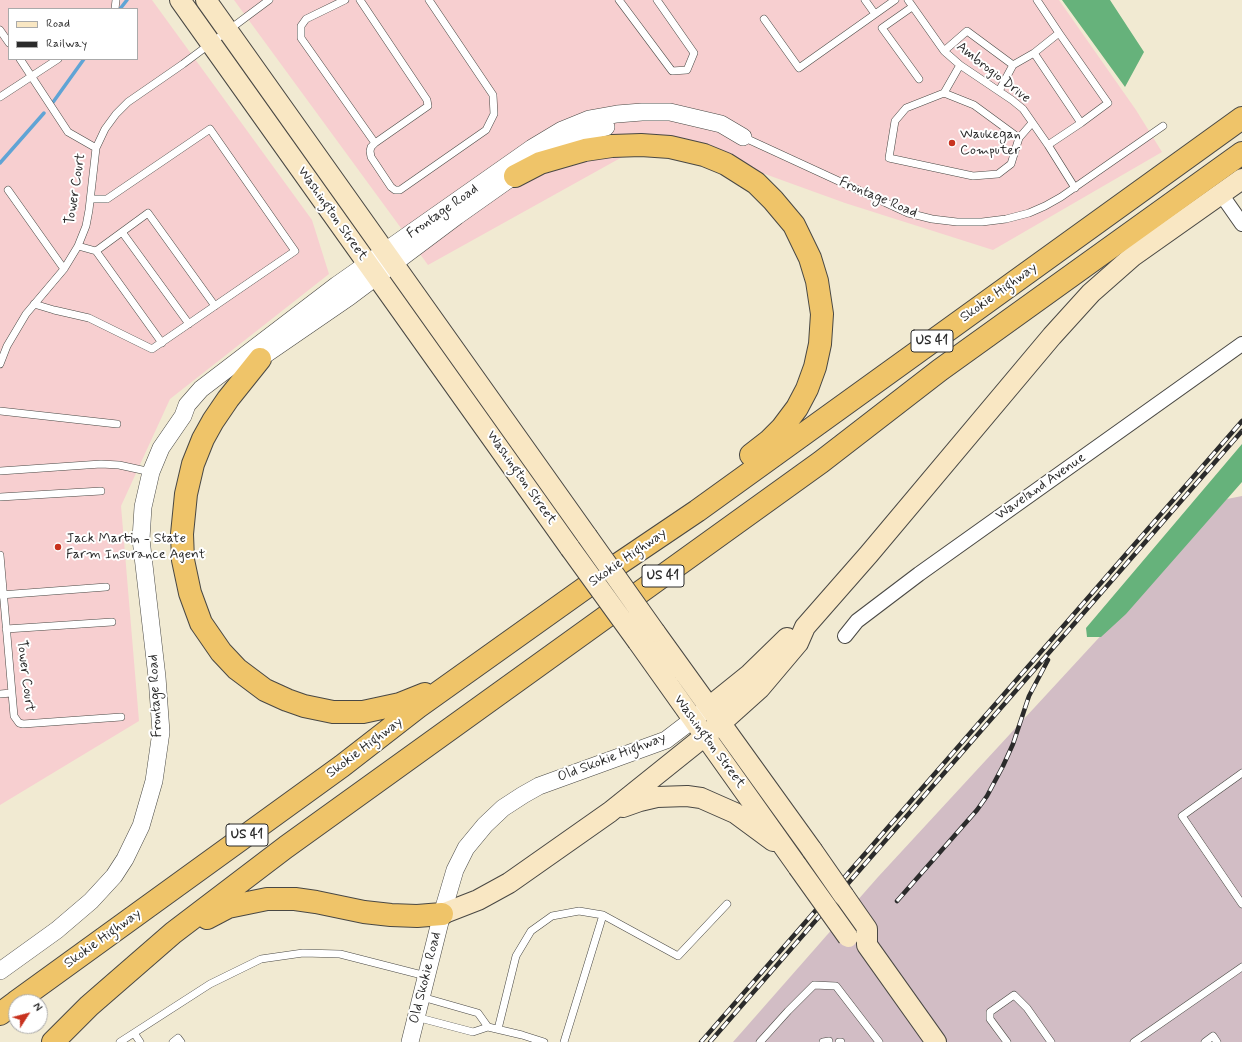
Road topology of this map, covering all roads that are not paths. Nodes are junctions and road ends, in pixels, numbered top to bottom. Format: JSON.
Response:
{"nodes":[{"id":1,"x":180,"y":0,"type":"edge"},
{"id":2,"x":206,"y":0,"type":"edge"},
{"id":3,"x":269,"y":0,"type":"edge"},
{"id":4,"x":345,"y":0,"type":"edge"},
{"id":5,"x":360,"y":0,"type":"edge"},
{"id":6,"x":429,"y":0,"type":"edge"},
{"id":7,"x":619,"y":0,"type":"edge"},
{"id":8,"x":657,"y":0,"type":"edge"},
{"id":9,"x":865,"y":0,"type":"edge"},
{"id":10,"x":895,"y":0,"type":"edge"},
{"id":11,"x":908,"y":0,"type":"edge"},
{"id":12,"x":1037,"y":0,"type":"edge"},
{"id":13,"x":912,"y":7,"type":"junction"},
{"id":14,"x":875,"y":14,"type":"junction"},
{"id":15,"x":764,"y":19,"type":"dead end"},
{"id":16,"x":0,"y":30,"type":"edge"},
{"id":17,"x":227,"y":30,"type":"junction"},
{"id":18,"x":1060,"y":33,"type":"junction"},
{"id":19,"x":8,"y":42,"type":"edge"},
{"id":20,"x":210,"y":43,"type":"junction"},
{"id":21,"x":944,"y":51,"type":"junction"},
{"id":22,"x":1034,"y":53,"type":"junction"},
{"id":23,"x":21,"y":60,"type":"edge"},
{"id":24,"x":56,"y":60,"type":"edge"},
{"id":25,"x":960,"y":65,"type":"junction"},
{"id":26,"x":1013,"y":65,"type":"junction"},
{"id":27,"x":31,"y":76,"type":"junction"},
{"id":28,"x":919,"y":79,"type":"dead end"},
{"id":29,"x":999,"y":92,"type":"junction"},
{"id":30,"x":944,"y":93,"type":"junction"},
{"id":31,"x":0,"y":97,"type":"edge"},
{"id":32,"x":1242,"y":118,"type":"edge"},
{"id":33,"x":1032,"y":123,"type":"junction"},
{"id":34,"x":1081,"y":123,"type":"junction"},
{"id":35,"x":1163,"y":126,"type":"dead end"},
{"id":36,"x":743,"y":137,"type":"junction"},
{"id":37,"x":1019,"y":138,"type":"junction"},
{"id":38,"x":375,"y":143,"type":"junction"},
{"id":39,"x":1048,"y":145,"type":"junction"},
{"id":40,"x":96,"y":148,"type":"junction"},
{"id":41,"x":1242,"y":153,"type":"edge"},
{"id":42,"x":515,"y":176,"type":"junction"},
{"id":43,"x":1242,"y":180,"type":"edge"},
{"id":44,"x":1075,"y":188,"type":"junction"},
{"id":45,"x":8,"y":190,"type":"dead end"},
{"id":46,"x":1221,"y":194,"type":"junction"},
{"id":47,"x":91,"y":199,"type":"junction"},
{"id":48,"x":1242,"y":224,"type":"edge"},
{"id":49,"x":122,"y":232,"type":"junction"},
{"id":50,"x":78,"y":246,"type":"junction"},
{"id":51,"x":96,"y":251,"type":"junction"},
{"id":52,"x":389,"y":258,"type":"junction"},
{"id":53,"x":64,"y":269,"type":"junction"},
{"id":54,"x":372,"y":270,"type":"junction"},
{"id":55,"x":34,"y":304,"type":"junction"},
{"id":56,"x":215,"y":306,"type":"junction"},
{"id":57,"x":189,"y":324,"type":"junction"},
{"id":58,"x":162,"y":343,"type":"junction"},
{"id":59,"x":1242,"y":344,"type":"edge"},
{"id":60,"x":3,"y":345,"type":"edge"},
{"id":61,"x":260,"y":359,"type":"junction"},
{"id":62,"x":0,"y":364,"type":"edge"},
{"id":63,"x":0,"y":411,"type":"edge"},
{"id":64,"x":183,"y":416,"type":"junction"},
{"id":65,"x":117,"y":424,"type":"dead end"},
{"id":66,"x":0,"y":471,"type":"edge"},
{"id":67,"x":152,"y":472,"type":"junction"},
{"id":68,"x":101,"y":491,"type":"dead end"},
{"id":69,"x":0,"y":497,"type":"edge"},
{"id":70,"x":0,"y":555,"type":"edge"},
{"id":71,"x":0,"y":561,"type":"edge"},
{"id":72,"x":620,"y":563,"type":"junction"},
{"id":73,"x":106,"y":587,"type":"dead end"},
{"id":74,"x":2,"y":594,"type":"edge"},
{"id":75,"x":112,"y":622,"type":"dead end"},
{"id":76,"x":805,"y":627,"type":"junction"},
{"id":77,"x":6,"y":629,"type":"junction"},
{"id":78,"x":845,"y":636,"type":"dead end"},
{"id":79,"x":477,"y":666,"type":"junction"},
{"id":80,"x":11,"y":693,"type":"junction"},
{"id":81,"x":0,"y":694,"type":"edge"},
{"id":82,"x":709,"y":707,"type":"junction"},
{"id":83,"x":120,"y":717,"type":"dead end"},
{"id":84,"x":693,"y":720,"type":"junction"},
{"id":85,"x":721,"y":723,"type":"junction"},
{"id":86,"x":705,"y":736,"type":"junction"},
{"id":87,"x":1242,"y":773,"type":"edge"},
{"id":88,"x":610,"y":812,"type":"junction"},
{"id":89,"x":786,"y":851,"type":"junction"},
{"id":90,"x":727,"y":904,"type":"dead end"},
{"id":91,"x":1242,"y":904,"type":"edge"},
{"id":92,"x":442,"y":914,"type":"junction"},
{"id":93,"x":603,"y":915,"type":"junction"},
{"id":94,"x":867,"y":945,"type":"junction"},
{"id":95,"x":1242,"y":967,"type":"edge"},
{"id":96,"x":1,"y":969,"type":"edge"},
{"id":97,"x":426,"y":976,"type":"junction"},
{"id":98,"x":27,"y":994,"type":"edge"},
{"id":99,"x":421,"y":996,"type":"junction"},
{"id":100,"x":89,"y":1006,"type":"junction"},
{"id":101,"x":416,"y":1017,"type":"junction"},
{"id":102,"x":488,"y":1027,"type":"junction"},
{"id":103,"x":498,"y":1029,"type":"junction"},
{"id":104,"x":134,"y":1033,"type":"junction"},
{"id":105,"x":53,"y":1042,"type":"edge"},
{"id":106,"x":120,"y":1042,"type":"edge"},
{"id":107,"x":140,"y":1042,"type":"edge"},
{"id":108,"x":173,"y":1042,"type":"edge"},
{"id":109,"x":181,"y":1042,"type":"edge"},
{"id":110,"x":410,"y":1042,"type":"edge"},
{"id":111,"x":544,"y":1042,"type":"edge"},
{"id":112,"x":564,"y":1042,"type":"edge"},
{"id":113,"x":760,"y":1042,"type":"edge"},
{"id":114,"x":879,"y":1042,"type":"edge"},
{"id":115,"x":936,"y":1042,"type":"edge"},
{"id":116,"x":1007,"y":1042,"type":"edge"},
{"id":117,"x":1051,"y":1042,"type":"edge"},
{"id":118,"x":1134,"y":1042,"type":"edge"},
{"id":119,"x":1205,"y":1042,"type":"edge"},
{"id":120,"x":1217,"y":1042,"type":"edge"}],
"edges":[{"from":1,"to":20,"type":"main road","name":"Washington Street"},
{"from":2,"to":17,"type":"main road","name":"Washington Street"},
{"from":3,"to":17,"type":"lane"},
{"from":4,"to":38,"type":"lane"},
{"from":5,"to":38,"type":"lane"},
{"from":6,"to":38,"type":"lane"},
{"from":7,"to":8,"type":"lane"},
{"from":9,"to":14,"type":"lane"},
{"from":10,"to":14,"type":"lane"},
{"from":11,"to":13,"type":"lane","name":"Ambrogio Drive"},
{"from":12,"to":18,"type":"lane"},
{"from":13,"to":21,"type":"lane","name":"Ambrogio Drive"},
{"from":13,"to":28,"type":"lane"},
{"from":14,"to":15,"type":"lane"},
{"from":16,"to":19,"type":"lane"},
{"from":17,"to":20,"type":"lane","name":"Tower Court"},
{"from":17,"to":52,"type":"main road","name":"Washington Street"},
{"from":18,"to":22,"type":"lane"},
{"from":18,"to":34,"type":"lane"},
{"from":20,"to":40,"type":"lane","name":"Tower Court"},
{"from":20,"to":54,"type":"main road","name":"Washington Street"},
{"from":21,"to":25,"type":"lane","name":"Ambrogio Drive"},
{"from":21,"to":26,"type":"lane"},
{"from":22,"to":26,"type":"lane"},
{"from":22,"to":34,"type":"lane"},
{"from":23,"to":27,"type":"lane"},
{"from":24,"to":27,"type":"lane"},
{"from":25,"to":29,"type":"lane","name":"Ambrogio Drive"},
{"from":25,"to":30,"type":"lane"},
{"from":26,"to":29,"type":"lane"},
{"from":27,"to":31,"type":"lane"},
{"from":27,"to":40,"type":"lane"},
{"from":29,"to":33,"type":"lane","name":"Ambrogio Drive"},
{"from":30,"to":37,"type":"lane"},
{"from":30,"to":37,"type":"lane"},
{"from":32,"to":72,"type":"highway","name":"Skokie Highway","number":"US 41"},
{"from":33,"to":37,"type":"lane"},
{"from":33,"to":39,"type":"lane","name":"Ambrogio Drive"},
{"from":34,"to":39,"type":"lane"},
{"from":35,"to":44,"type":"lane","name":"Frontage Road"},
{"from":36,"to":42,"type":"street","name":"Frontage Road"},
{"from":36,"to":44,"type":"lane","name":"Frontage Road"},
{"from":36,"to":52,"type":"street","name":"Frontage Road"},
{"from":39,"to":44,"type":"lane","name":"Ambrogio Drive"},
{"from":40,"to":47,"type":"lane","name":"Tower Court"},
{"from":41,"to":100,"type":"highway","name":"Skokie Highway","number":"US 41"},
{"from":42,"to":52,"type":"street","name":"Frontage Road"},
{"from":42,"to":72,"type":"highway"},
{"from":43,"to":46,"type":"main road"},
{"from":45,"to":53,"type":"lane"},
{"from":46,"to":48,"type":"street"},
{"from":46,"to":76,"type":"main road"},
{"from":47,"to":50,"type":"lane","name":"Tower Court"},
{"from":47,"to":56,"type":"lane"},
{"from":49,"to":51,"type":"lane"},
{"from":49,"to":56,"type":"lane"},
{"from":49,"to":57,"type":"lane"},
{"from":50,"to":51,"type":"lane"},
{"from":50,"to":53,"type":"lane","name":"Tower Court"},
{"from":51,"to":58,"type":"lane"},
{"from":52,"to":54,"type":"street","name":"Frontage Road"},
{"from":52,"to":82,"type":"main road","name":"Washington Street","bridge":true},
{"from":53,"to":55,"type":"lane","name":"Tower Court"},
{"from":54,"to":61,"type":"street","name":"Frontage Road"},
{"from":54,"to":64,"type":"street","name":"Frontage Road"},
{"from":54,"to":84,"type":"main road","name":"Washington Street","bridge":true},
{"from":55,"to":58,"type":"lane"},
{"from":55,"to":60,"type":"lane","name":"Tower Court"},
{"from":56,"to":57,"type":"lane"},
{"from":57,"to":58,"type":"lane"},
{"from":59,"to":78,"type":"street","name":"Waveland Avenue"},
{"from":60,"to":62,"type":"lane","name":"Tower Court"},
{"from":61,"to":64,"type":"street","name":"Frontage Road"},
{"from":61,"to":79,"type":"highway"},
{"from":63,"to":65,"type":"lane"},
{"from":64,"to":67,"type":"street","name":"Frontage Road"},
{"from":66,"to":67,"type":"lane"},
{"from":67,"to":96,"type":"street","name":"Frontage Road"},
{"from":68,"to":69,"type":"lane"},
{"from":70,"to":71,"type":"lane","name":"Tower Court"},
{"from":71,"to":74,"type":"lane","name":"Tower Court"},
{"from":72,"to":79,"type":"highway","name":"Skokie Highway","number":"US 41"},
{"from":73,"to":74,"type":"lane"},
{"from":74,"to":77,"type":"lane","name":"Tower Court"},
{"from":75,"to":77,"type":"lane"},
{"from":76,"to":82,"type":"main road","name":"Old Skokie Highway"},
{"from":76,"to":85,"type":"main road"},
{"from":77,"to":80,"type":"lane","name":"Tower Court"},
{"from":79,"to":98,"type":"highway","name":"Skokie Highway","number":"US 41"},
{"from":80,"to":81,"type":"lane"},
{"from":80,"to":83,"type":"lane","name":"Tower Court"},
{"from":82,"to":84,"type":"street","name":"Old Skokie Highway"},
{"from":82,"to":85,"type":"main road","name":"Washington Street"},
{"from":84,"to":86,"type":"main road","name":"Washington Street"},
{"from":84,"to":92,"type":"street","name":"Old Skokie Highway"},
{"from":85,"to":86,"type":"main road"},
{"from":85,"to":94,"type":"main road","name":"Washington Street","bridge":true},
{"from":86,"to":88,"type":"main road"},
{"from":86,"to":89,"type":"main road","name":"Washington Street"},
{"from":87,"to":91,"type":"lane"},
{"from":88,"to":89,"type":"main road"},
{"from":88,"to":92,"type":"main road"},
{"from":89,"to":94,"type":"main road","name":"Washington Street","bridge":true},
{"from":90,"to":93,"type":"lane"},
{"from":92,"to":97,"type":"street","name":"Old Skokie Road"},
{"from":92,"to":100,"type":"highway"},
{"from":93,"to":103,"type":"lane"},
{"from":93,"to":112,"type":"lane"},
{"from":94,"to":115,"type":"main road","name":"Washington Street"},
{"from":95,"to":118,"type":"lane"},
{"from":97,"to":99,"type":"street","name":"Old Skokie Road"},
{"from":97,"to":104,"type":"lane"},
{"from":99,"to":101,"type":"street","name":"Old Skokie Road"},
{"from":99,"to":102,"type":"lane"},
{"from":100,"to":105,"type":"highway","name":"Skokie Highway","number":"US 41"},
{"from":101,"to":102,"type":"lane"},
{"from":101,"to":110,"type":"street","name":"Old Skokie Road"},
{"from":102,"to":103,"type":"lane"},
{"from":103,"to":111,"type":"lane"},
{"from":104,"to":106,"type":"lane"},
{"from":104,"to":107,"type":"lane"},
{"from":108,"to":109,"type":"lane"},
{"from":113,"to":114,"type":"lane"},
{"from":116,"to":117,"type":"lane"},
{"from":119,"to":120,"type":"lane"}]}
